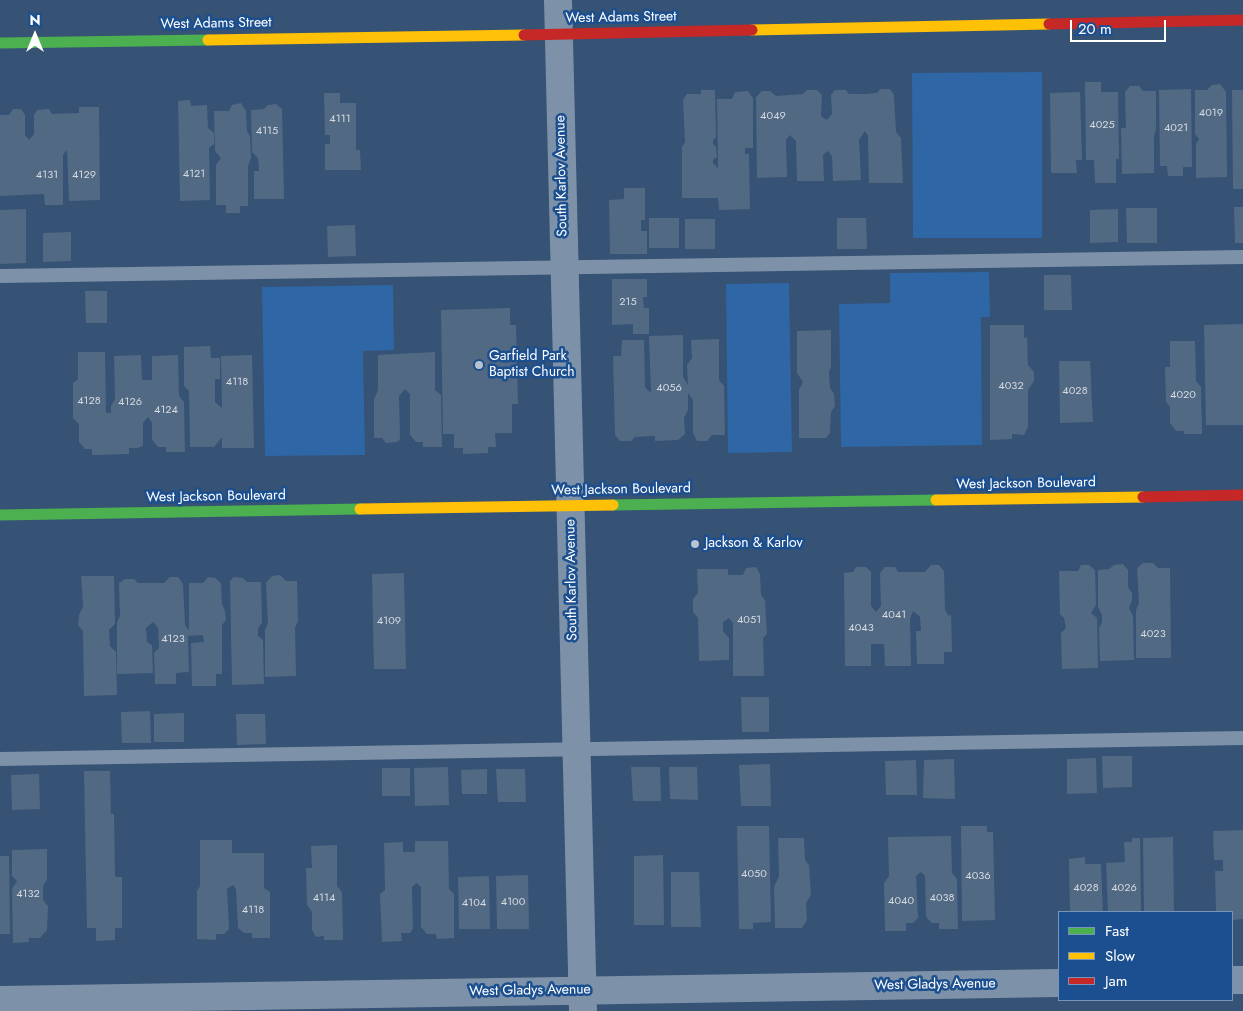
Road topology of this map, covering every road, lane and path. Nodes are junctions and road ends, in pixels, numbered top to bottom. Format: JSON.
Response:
{"nodes":[{"id":1,"x":558,"y":0,"type":"edge"},
{"id":2,"x":1243,"y":20,"type":"edge"},
{"id":3,"x":558,"y":34,"type":"junction"},
{"id":4,"x":0,"y":43,"type":"edge"},
{"id":5,"x":1243,"y":257,"type":"edge"},
{"id":6,"x":564,"y":267,"type":"junction"},
{"id":7,"x":0,"y":276,"type":"edge"},
{"id":8,"x":1243,"y":495,"type":"edge"},
{"id":9,"x":570,"y":506,"type":"junction"},
{"id":10,"x":0,"y":515,"type":"edge"},
{"id":11,"x":1243,"y":738,"type":"edge"},
{"id":12,"x":576,"y":749,"type":"junction"},
{"id":13,"x":0,"y":759,"type":"edge"},
{"id":14,"x":1058,"y":983,"type":"edge"},
{"id":15,"x":0,"y":1000,"type":"edge"},
{"id":16,"x":583,"y":1001,"type":"edge"}],
"edges":[{"from":1,"to":3,"type":"street","name":"South Karlov Avenue"},
{"from":2,"to":3,"type":"street","name":"West Adams Street"},
{"from":3,"to":4,"type":"street","name":"West Adams Street"},
{"from":3,"to":6,"type":"street","name":"South Karlov Avenue"},
{"from":5,"to":6,"type":"lane"},
{"from":6,"to":7,"type":"lane"},
{"from":6,"to":9,"type":"street","name":"South Karlov Avenue"},
{"from":8,"to":9,"type":"street","name":"West Jackson Boulevard"},
{"from":9,"to":10,"type":"street","name":"West Jackson Boulevard"},
{"from":9,"to":12,"type":"street","name":"South Karlov Avenue"},
{"from":11,"to":12,"type":"lane"},
{"from":12,"to":13,"type":"lane"},
{"from":12,"to":16,"type":"street","name":"South Karlov Avenue"},
{"from":14,"to":16,"type":"street","name":"West Gladys Avenue"},
{"from":15,"to":16,"type":"street","name":"West Gladys Avenue"}]}
